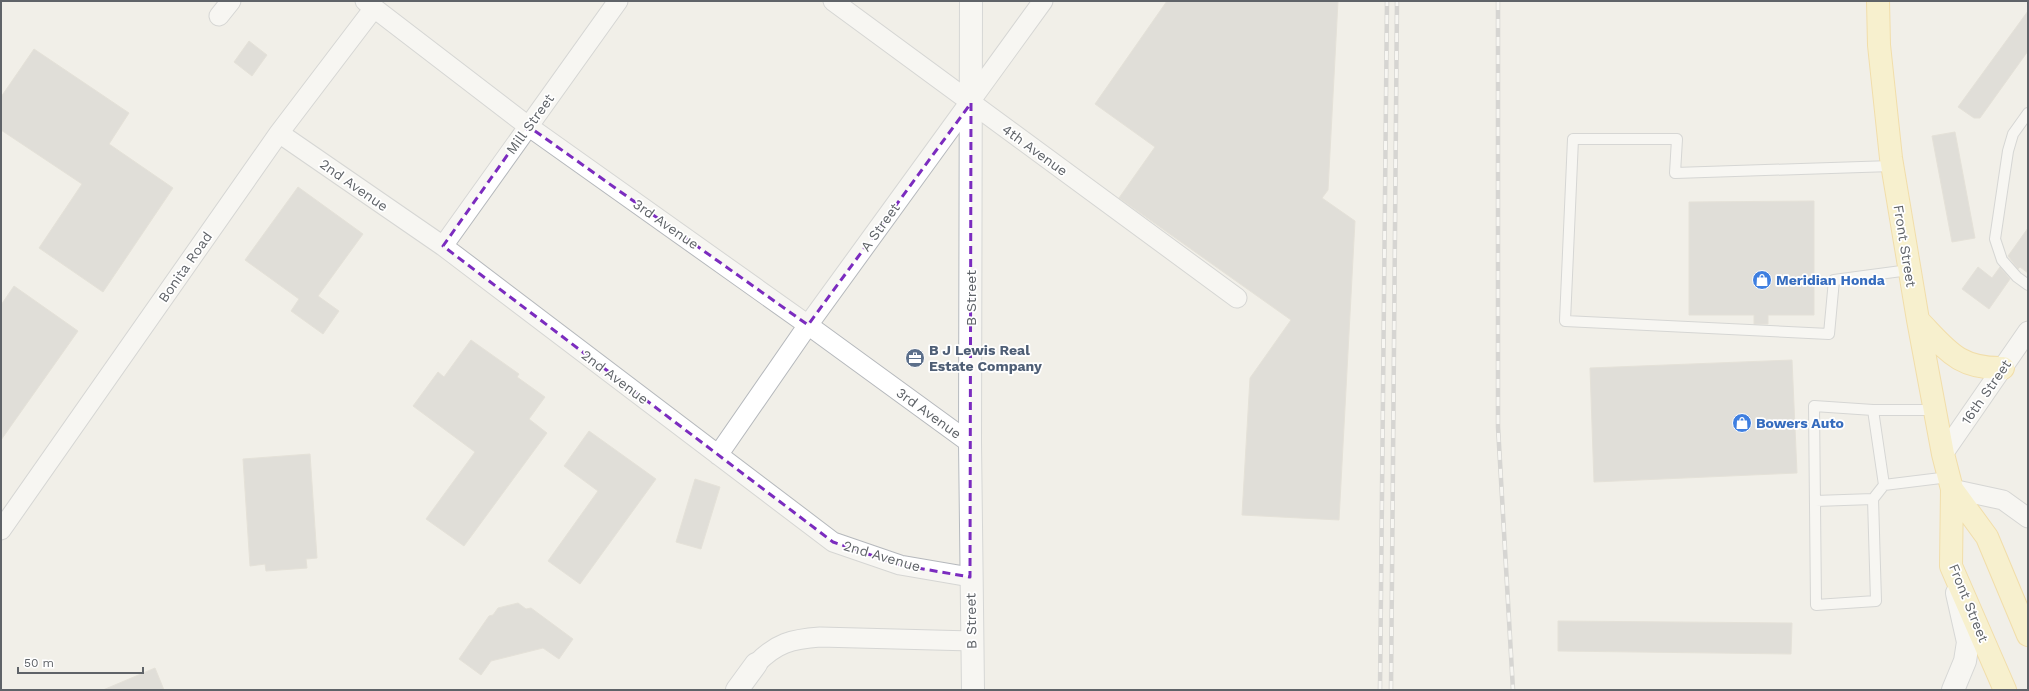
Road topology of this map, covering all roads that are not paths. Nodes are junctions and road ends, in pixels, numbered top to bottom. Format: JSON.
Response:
{"nodes":[{"id":1,"x":231,"y":1,"type":"edge"},
{"id":2,"x":618,"y":1,"type":"edge"},
{"id":3,"x":833,"y":1,"type":"edge"},
{"id":4,"x":972,"y":1,"type":"edge"},
{"id":5,"x":1043,"y":1,"type":"edge"},
{"id":6,"x":1878,"y":1,"type":"edge"},
{"id":7,"x":370,"y":4,"type":"edge"},
{"id":8,"x":219,"y":16,"type":"dead end"},
{"id":9,"x":971,"y":102,"type":"junction"},
{"id":10,"x":2028,"y":113,"type":"edge"},
{"id":11,"x":528,"y":126,"type":"junction"},
{"id":12,"x":279,"y":133,"type":"junction"},
{"id":13,"x":1892,"y":166,"type":"junction"},
{"id":14,"x":442,"y":246,"type":"junction"},
{"id":15,"x":1909,"y":270,"type":"junction"},
{"id":16,"x":2028,"y":284,"type":"edge"},
{"id":17,"x":1237,"y":298,"type":"dead end"},
{"id":18,"x":1918,"y":320,"type":"junction"},
{"id":19,"x":808,"y":325,"type":"junction"},
{"id":20,"x":2028,"y":331,"type":"edge"},
{"id":21,"x":2003,"y":368,"type":"junction"},
{"id":22,"x":1873,"y":410,"type":"junction"},
{"id":23,"x":1935,"y":410,"type":"junction"},
{"id":24,"x":970,"y":443,"type":"junction"},
{"id":25,"x":718,"y":454,"type":"junction"},
{"id":26,"x":1943,"y":454,"type":"junction"},
{"id":27,"x":1951,"y":483,"type":"junction"},
{"id":28,"x":1884,"y":485,"type":"junction"},
{"id":29,"x":1873,"y":499,"type":"junction"},
{"id":30,"x":1815,"y":501,"type":"junction"},
{"id":31,"x":2028,"y":518,"type":"edge"},
{"id":32,"x":1,"y":530,"type":"edge"},
{"id":33,"x":1951,"y":566,"type":"junction"},
{"id":34,"x":970,"y":577,"type":"junction"},
{"id":35,"x":2028,"y":635,"type":"edge"},
{"id":36,"x":972,"y":641,"type":"junction"},
{"id":37,"x":756,"y":664,"type":"junction"},
{"id":38,"x":737,"y":690,"type":"edge"},
{"id":39,"x":757,"y":690,"type":"edge"},
{"id":40,"x":973,"y":690,"type":"edge"},
{"id":41,"x":1953,"y":690,"type":"edge"},
{"id":42,"x":2005,"y":690,"type":"edge"}],
"edges":[{"from":1,"to":8,"type":"street"},
{"from":2,"to":11,"type":"street","name":"Mill Street"},
{"from":3,"to":9,"type":"street","name":"4th Avenue"},
{"from":4,"to":9,"type":"street","name":"B Street"},
{"from":5,"to":9,"type":"street","name":"A Street"},
{"from":6,"to":13,"type":"main road","name":"Front Street"},
{"from":7,"to":11,"type":"street","name":"3rd Avenue"},
{"from":7,"to":12,"type":"street","name":"Bonita Road"},
{"from":9,"to":17,"type":"street","name":"4th Avenue"},
{"from":9,"to":19,"type":"street","name":"A Street"},
{"from":9,"to":24,"type":"street","name":"B Street"},
{"from":10,"to":16,"type":"lane"},
{"from":11,"to":14,"type":"street","name":"Mill Street"},
{"from":11,"to":19,"type":"street","name":"3rd Avenue"},
{"from":12,"to":14,"type":"street","name":"2nd Avenue"},
{"from":12,"to":32,"type":"street","name":"Bonita Road"},
{"from":13,"to":15,"type":"main road","name":"Front Street"},
{"from":13,"to":15,"type":"lane"},
{"from":14,"to":25,"type":"street","name":"2nd Avenue"},
{"from":15,"to":18,"type":"main road","name":"Front Street"},
{"from":18,"to":21,"type":"main road"},
{"from":18,"to":23,"type":"main road","name":"Front Street"},
{"from":19,"to":24,"type":"street","name":"3rd Avenue"},
{"from":19,"to":25,"type":"street","name":"A Street"},
{"from":20,"to":21,"type":"street","name":"16th Street"},
{"from":21,"to":26,"type":"street","name":"16th Street"},
{"from":22,"to":23,"type":"lane"},
{"from":22,"to":28,"type":"lane"},
{"from":22,"to":30,"type":"lane"},
{"from":23,"to":26,"type":"main road","name":"Front Street"},
{"from":24,"to":34,"type":"street","name":"B Street"},
{"from":25,"to":34,"type":"street","name":"2nd Avenue"},
{"from":26,"to":27,"type":"main road","name":"Front Street"},
{"from":27,"to":28,"type":"lane"},
{"from":27,"to":31,"type":"street"},
{"from":27,"to":33,"type":"main road","name":"Front Street"},
{"from":27,"to":35,"type":"main road","name":"Front Street"},
{"from":28,"to":29,"type":"lane"},
{"from":29,"to":30,"type":"lane"},
{"from":29,"to":30,"type":"lane"},
{"from":33,"to":41,"type":"street"},
{"from":33,"to":42,"type":"main road","name":"Front Street"},
{"from":34,"to":36,"type":"street","name":"B Street"},
{"from":36,"to":37,"type":"street"},
{"from":36,"to":40,"type":"street","name":"B Street"},
{"from":37,"to":38,"type":"street"},
{"from":37,"to":39,"type":"street"}]}
